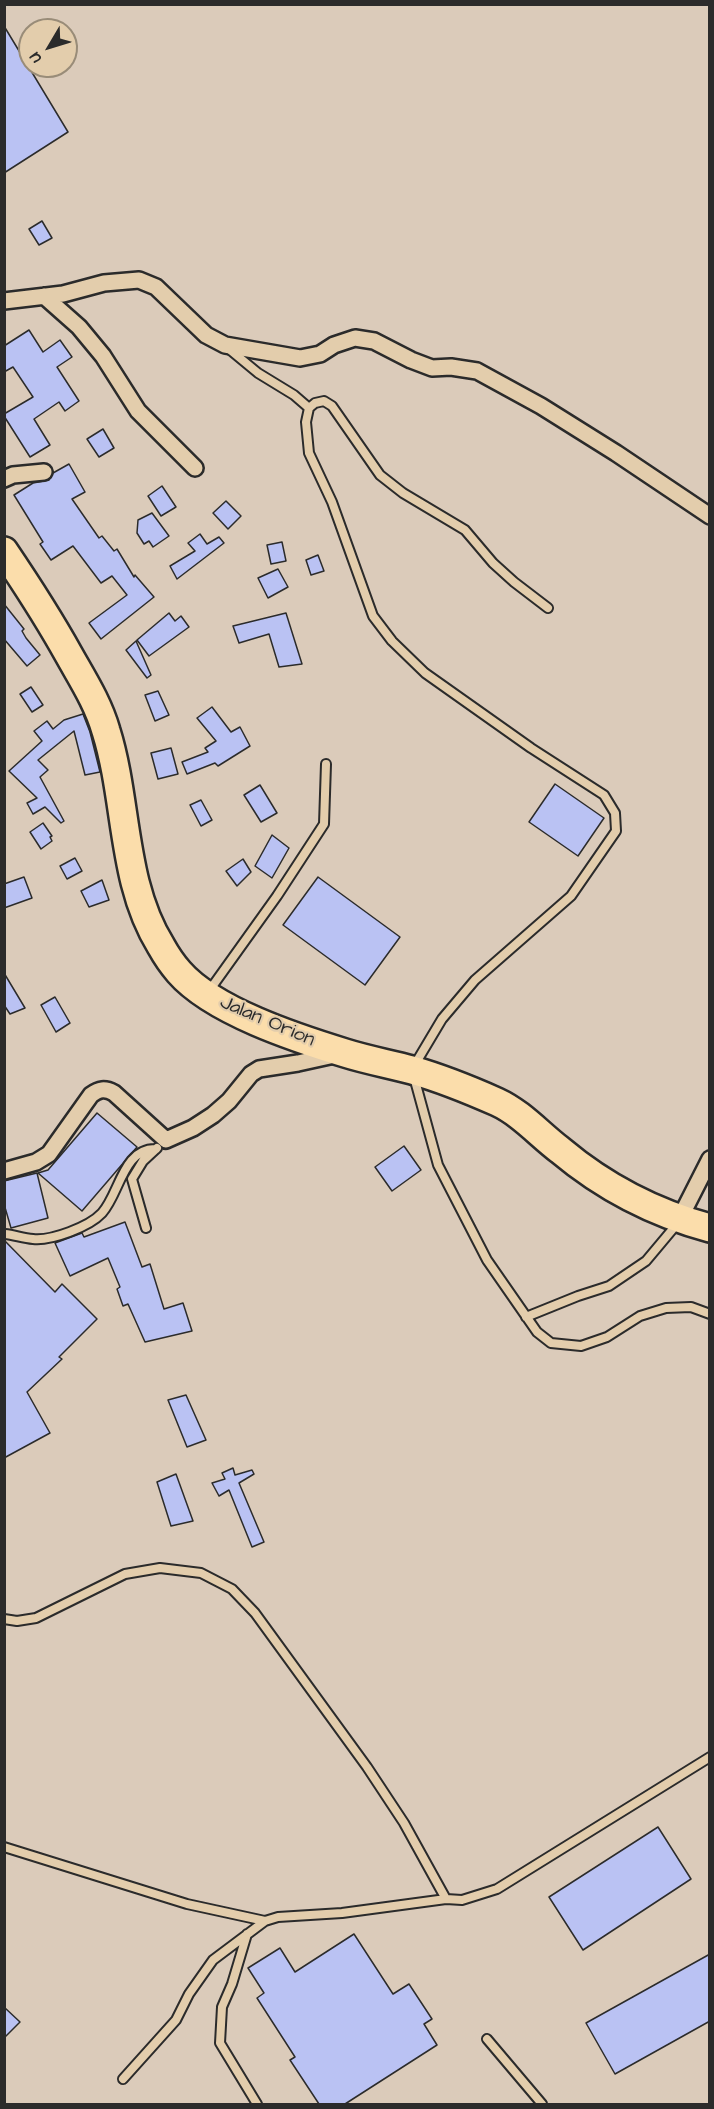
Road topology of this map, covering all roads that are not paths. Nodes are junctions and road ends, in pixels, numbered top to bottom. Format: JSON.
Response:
{"nodes":[{"id":1,"x":44,"y":296,"type":"junction"},
{"id":2,"x":4,"y":301,"type":"edge"},
{"id":3,"x":225,"y":345,"type":"junction"},
{"id":4,"x":309,"y":408,"type":"junction"},
{"id":5,"x":195,"y":468,"type":"dead end"},
{"id":6,"x":44,"y":472,"type":"dead end"},
{"id":7,"x":4,"y":479,"type":"edge"},
{"id":8,"x":710,"y":516,"type":"edge"},
{"id":9,"x":4,"y":551,"type":"edge"},
{"id":10,"x":548,"y":608,"type":"dead end"},
{"id":11,"x":326,"y":764,"type":"dead end"},
{"id":12,"x":206,"y":995,"type":"junction"},
{"id":13,"x":345,"y":1053,"type":"junction"},
{"id":14,"x":412,"y":1070,"type":"junction"},
{"id":15,"x":161,"y":1145,"type":"junction"},
{"id":16,"x":710,"y":1159,"type":"edge"},
{"id":17,"x":4,"y":1171,"type":"edge"},
{"id":18,"x":679,"y":1220,"type":"junction"},
{"id":19,"x":146,"y":1228,"type":"dead end"},
{"id":20,"x":710,"y":1228,"type":"edge"},
{"id":21,"x":5,"y":1234,"type":"edge"},
{"id":22,"x":710,"y":1314,"type":"edge"},
{"id":23,"x":526,"y":1317,"type":"junction"},
{"id":24,"x":4,"y":1618,"type":"edge"},
{"id":25,"x":710,"y":1756,"type":"edge"},
{"id":26,"x":4,"y":1847,"type":"edge"},
{"id":27,"x":446,"y":1899,"type":"junction"},
{"id":28,"x":265,"y":1921,"type":"junction"},
{"id":29,"x":247,"y":1933,"type":"junction"},
{"id":30,"x":487,"y":2039,"type":"dead end"},
{"id":31,"x":123,"y":2079,"type":"dead end"},
{"id":32,"x":257,"y":2104,"type":"edge"},
{"id":33,"x":542,"y":2104,"type":"edge"}],
"edges":[{"from":1,"to":2,"type":"street"},
{"from":1,"to":3,"type":"street"},
{"from":1,"to":5,"type":"street"},
{"from":3,"to":4,"type":"lane"},
{"from":3,"to":8,"type":"street"},
{"from":4,"to":10,"type":"lane"},
{"from":4,"to":14,"type":"lane"},
{"from":6,"to":7,"type":"street"},
{"from":9,"to":12,"type":"highway","name":"Jalan Orion"},
{"from":11,"to":12,"type":"lane"},
{"from":12,"to":13,"type":"highway","name":"Jalan Orion"},
{"from":13,"to":14,"type":"highway","name":"Jalan Orion"},
{"from":13,"to":15,"type":"street"},
{"from":14,"to":18,"type":"highway","name":"Jalan Orion"},
{"from":14,"to":23,"type":"lane"},
{"from":15,"to":17,"type":"street"},
{"from":15,"to":19,"type":"lane"},
{"from":15,"to":21,"type":"lane"},
{"from":16,"to":18,"type":"street"},
{"from":18,"to":20,"type":"highway","name":"Jalan Orion"},
{"from":18,"to":23,"type":"lane"},
{"from":22,"to":23,"type":"lane"},
{"from":24,"to":27,"type":"lane"},
{"from":25,"to":27,"type":"lane"},
{"from":26,"to":28,"type":"lane"},
{"from":27,"to":28,"type":"lane"},
{"from":28,"to":29,"type":"lane"},
{"from":29,"to":31,"type":"lane"},
{"from":29,"to":32,"type":"lane"},
{"from":30,"to":33,"type":"lane"}]}
